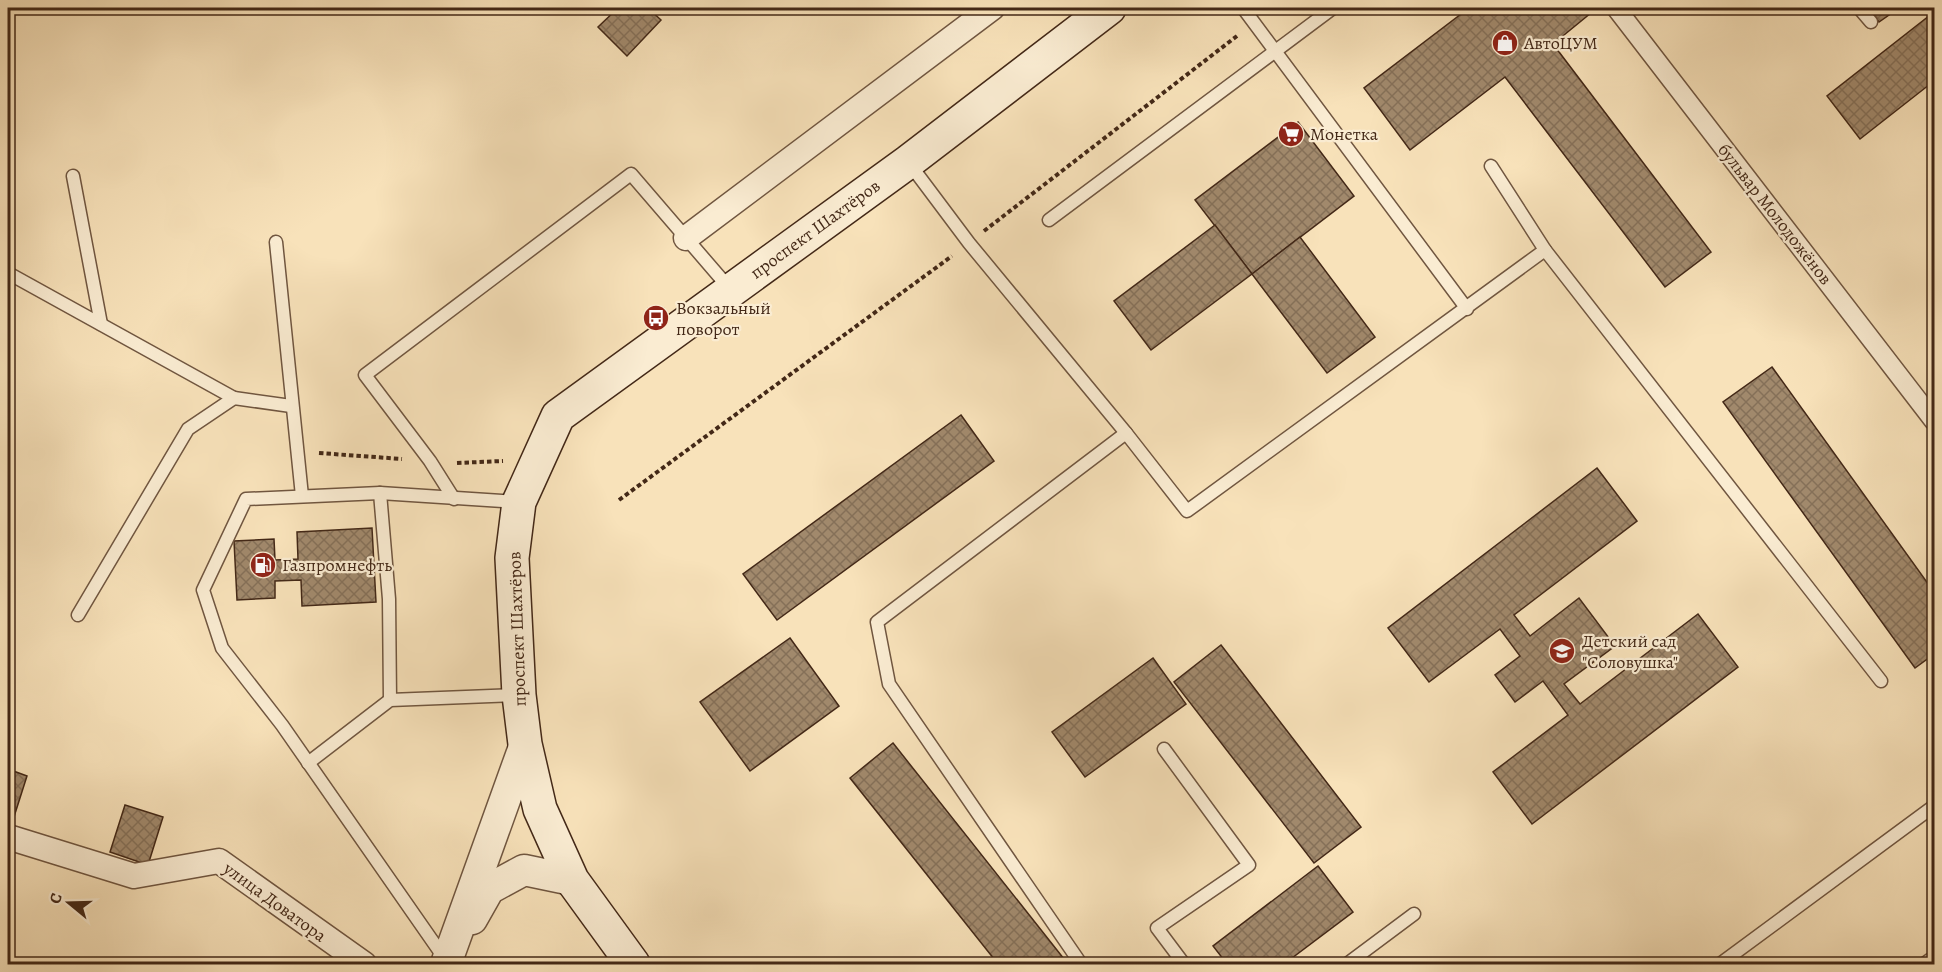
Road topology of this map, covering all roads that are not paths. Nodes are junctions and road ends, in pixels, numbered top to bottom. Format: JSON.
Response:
{"nodes":[{"id":1,"x":992,"y":8,"type":"edge"},
{"id":2,"x":1109,"y":8,"type":"edge"},
{"id":3,"x":1243,"y":8,"type":"edge"},
{"id":4,"x":1333,"y":8,"type":"edge"},
{"id":5,"x":1616,"y":8,"type":"edge"},
{"id":6,"x":1859,"y":8,"type":"edge"},
{"id":7,"x":1870,"y":22,"type":"dead end"},
{"id":8,"x":1276,"y":50,"type":"junction"},
{"id":9,"x":908,"y":162,"type":"junction"},
{"id":10,"x":1491,"y":166,"type":"dead end"},
{"id":11,"x":72,"y":176,"type":"dead end"},
{"id":12,"x":1049,"y":220,"type":"dead end"},
{"id":13,"x":686,"y":238,"type":"junction"},
{"id":14,"x":276,"y":242,"type":"dead end"},
{"id":15,"x":1545,"y":250,"type":"junction"},
{"id":16,"x":8,"y":273,"type":"edge"},
{"id":17,"x":731,"y":290,"type":"junction"},
{"id":18,"x":1467,"y":309,"type":"junction"},
{"id":19,"x":101,"y":324,"type":"junction"},
{"id":20,"x":234,"y":398,"type":"junction"},
{"id":21,"x":291,"y":406,"type":"junction"},
{"id":22,"x":1935,"y":420,"type":"edge"},
{"id":23,"x":1126,"y":433,"type":"junction"},
{"id":24,"x":380,"y":493,"type":"junction"},
{"id":25,"x":302,"y":496,"type":"junction"},
{"id":26,"x":454,"y":499,"type":"junction"},
{"id":27,"x":519,"y":502,"type":"junction"},
{"id":28,"x":78,"y":615,"type":"dead end"},
{"id":29,"x":1881,"y":681,"type":"dead end"},
{"id":30,"x":519,"y":695,"type":"junction"},
{"id":31,"x":390,"y":700,"type":"junction"},
{"id":32,"x":525,"y":744,"type":"junction"},
{"id":33,"x":1164,"y":749,"type":"dead end"},
{"id":34,"x":308,"y":763,"type":"junction"},
{"id":35,"x":1935,"y":806,"type":"edge"},
{"id":36,"x":8,"y":837,"type":"edge"},
{"id":37,"x":572,"y":880,"type":"junction"},
{"id":38,"x":1414,"y":914,"type":"dead end"},
{"id":39,"x":1935,"y":957,"type":"edge"},
{"id":40,"x":447,"y":963,"type":"edge"},
{"id":41,"x":364,"y":964,"type":"edge"},
{"id":42,"x":633,"y":964,"type":"edge"},
{"id":43,"x":1081,"y":964,"type":"edge"},
{"id":44,"x":1184,"y":964,"type":"edge"},
{"id":45,"x":1347,"y":964,"type":"edge"},
{"id":46,"x":1720,"y":964,"type":"edge"},
{"id":47,"x":1924,"y":964,"type":"edge"}],
"edges":[{"from":1,"to":13,"type":"street"},
{"from":2,"to":9,"type":"main road","name":"проспект Шахтёров"},
{"from":3,"to":8,"type":"lane"},
{"from":4,"to":8,"type":"lane"},
{"from":5,"to":22,"type":"street","name":"бульвар Молодожёнов"},
{"from":6,"to":7,"type":"lane"},
{"from":8,"to":12,"type":"lane"},
{"from":8,"to":18,"type":"lane"},
{"from":9,"to":17,"type":"main road","name":"проспект Шахтёров"},
{"from":9,"to":23,"type":"lane"},
{"from":10,"to":15,"type":"lane"},
{"from":11,"to":19,"type":"lane"},
{"from":13,"to":17,"type":"lane"},
{"from":13,"to":26,"type":"lane"},
{"from":14,"to":21,"type":"lane"},
{"from":15,"to":18,"type":"lane"},
{"from":15,"to":29,"type":"lane"},
{"from":16,"to":19,"type":"lane"},
{"from":17,"to":27,"type":"main road","name":"проспект Шахтёров"},
{"from":18,"to":23,"type":"lane"},
{"from":19,"to":20,"type":"lane"},
{"from":20,"to":21,"type":"lane"},
{"from":20,"to":28,"type":"lane"},
{"from":21,"to":25,"type":"lane"},
{"from":23,"to":43,"type":"lane"},
{"from":24,"to":25,"type":"lane"},
{"from":24,"to":26,"type":"lane"},
{"from":24,"to":31,"type":"lane"},
{"from":25,"to":34,"type":"lane"},
{"from":26,"to":27,"type":"lane"},
{"from":27,"to":30,"type":"main road","name":"проспект Шахтёров"},
{"from":30,"to":31,"type":"lane"},
{"from":30,"to":32,"type":"main road","name":"проспект Шахтёров"},
{"from":31,"to":34,"type":"lane"},
{"from":32,"to":37,"type":"main road","name":"проспект Шахтёров"},
{"from":32,"to":40,"type":"street"},
{"from":33,"to":44,"type":"lane"},
{"from":34,"to":40,"type":"lane"},
{"from":35,"to":46,"type":"lane"},
{"from":36,"to":41,"type":"street","name":"улица Доватора"},
{"from":37,"to":40,"type":"street"},
{"from":37,"to":42,"type":"main road","name":"проспект Шахтёров"},
{"from":38,"to":45,"type":"lane"},
{"from":39,"to":47,"type":"lane"}]}
